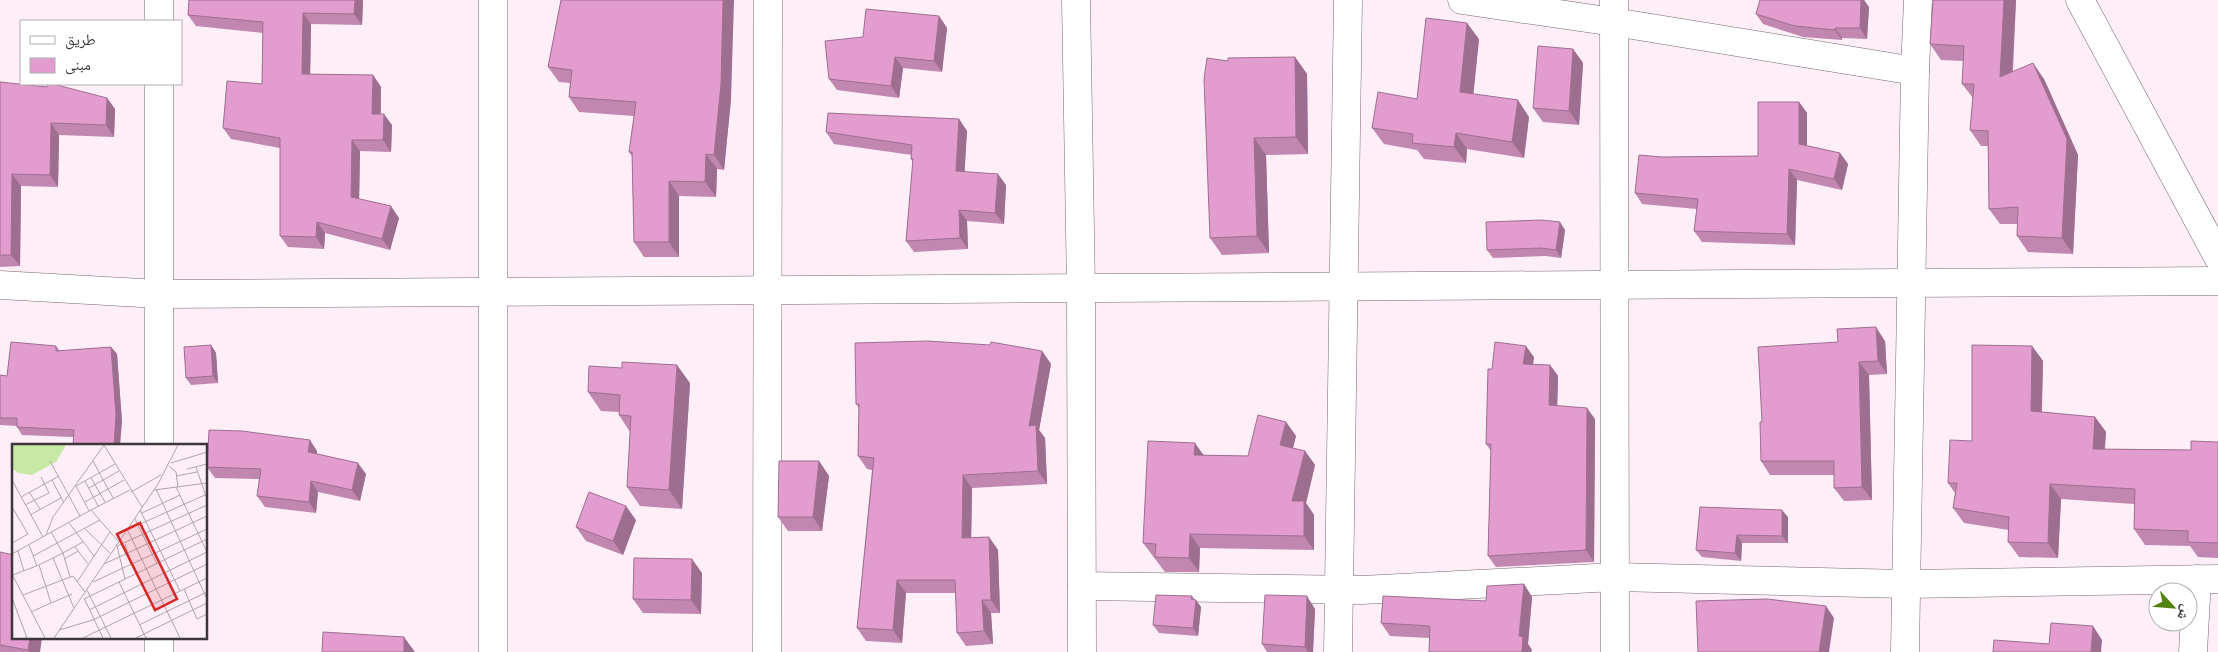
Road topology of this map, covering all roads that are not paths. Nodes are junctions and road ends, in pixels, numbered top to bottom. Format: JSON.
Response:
{"nodes":[{"id":1,"x":159,"y":0,"type":"edge"},
{"id":2,"x":493,"y":0,"type":"edge"},
{"id":3,"x":768,"y":0,"type":"edge"},
{"id":4,"x":1076,"y":0,"type":"edge"},
{"id":5,"x":1348,"y":0,"type":"edge"},
{"id":6,"x":1462,"y":0,"type":"edge"},
{"id":7,"x":1918,"y":0,"type":"edge"},
{"id":8,"x":2080,"y":0,"type":"edge"},
{"id":9,"x":1614,"y":11,"type":"edge"},
{"id":10,"x":159,"y":20,"type":"edge"},
{"id":11,"x":1915,"y":71,"type":"junction"},
{"id":12,"x":159,"y":85,"type":"edge"},
{"id":13,"x":2218,"y":257,"type":"edge"},
{"id":14,"x":2218,"y":281,"type":"edge"},
{"id":15,"x":1910,"y":284,"type":"junction"},
{"id":16,"x":0,"y":285,"type":"edge"},
{"id":17,"x":1614,"y":286,"type":"junction"},
{"id":18,"x":1344,"y":287,"type":"junction"},
{"id":19,"x":1081,"y":289,"type":"junction"},
{"id":20,"x":767,"y":290,"type":"junction"},
{"id":21,"x":493,"y":292,"type":"junction"},
{"id":22,"x":159,"y":294,"type":"junction"},
{"id":23,"x":159,"y":444,"type":"edge"},
{"id":24,"x":1615,"y":578,"type":"junction"},
{"id":25,"x":2207,"y":579,"type":"edge"},
{"id":26,"x":1906,"y":584,"type":"junction"},
{"id":27,"x":1082,"y":586,"type":"junction"},
{"id":28,"x":1339,"y":590,"type":"junction"},
{"id":29,"x":493,"y":652,"type":"edge"},
{"id":30,"x":767,"y":652,"type":"edge"},
{"id":31,"x":1082,"y":652,"type":"edge"},
{"id":32,"x":1338,"y":652,"type":"edge"},
{"id":33,"x":1615,"y":652,"type":"edge"},
{"id":34,"x":1905,"y":652,"type":"edge"},
{"id":35,"x":2193,"y":652,"type":"edge"}],
"edges":[{"from":1,"to":10,"type":"street"},
{"from":2,"to":21,"type":"street"},
{"from":3,"to":20,"type":"street"},
{"from":4,"to":19,"type":"street"},
{"from":5,"to":18,"type":"street"},
{"from":6,"to":9,"type":"street"},
{"from":7,"to":11,"type":"street"},
{"from":8,"to":13,"type":"street"},
{"from":9,"to":11,"type":"street"},
{"from":9,"to":17,"type":"street"},
{"from":11,"to":15,"type":"street"},
{"from":12,"to":22,"type":"street"},
{"from":14,"to":15,"type":"street"},
{"from":15,"to":17,"type":"street"},
{"from":15,"to":26,"type":"street"},
{"from":16,"to":22,"type":"street"},
{"from":17,"to":18,"type":"street"},
{"from":17,"to":24,"type":"street"},
{"from":18,"to":19,"type":"street"},
{"from":18,"to":28,"type":"street"},
{"from":19,"to":20,"type":"street"},
{"from":19,"to":27,"type":"street"},
{"from":20,"to":21,"type":"street"},
{"from":20,"to":30,"type":"street"},
{"from":21,"to":22,"type":"street"},
{"from":21,"to":29,"type":"street"},
{"from":22,"to":23,"type":"street"},
{"from":24,"to":26,"type":"street"},
{"from":24,"to":28,"type":"street"},
{"from":24,"to":33,"type":"street"},
{"from":25,"to":26,"type":"street"},
{"from":25,"to":35,"type":"street"},
{"from":26,"to":34,"type":"street"},
{"from":27,"to":28,"type":"street"},
{"from":27,"to":31,"type":"street"},
{"from":28,"to":32,"type":"street"}]}
